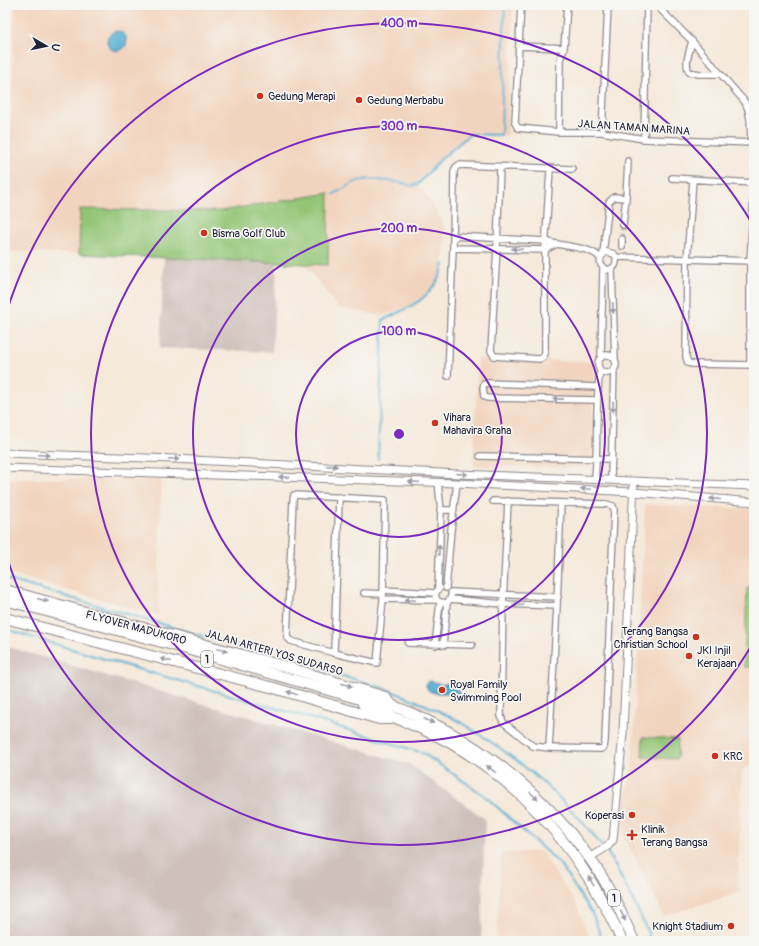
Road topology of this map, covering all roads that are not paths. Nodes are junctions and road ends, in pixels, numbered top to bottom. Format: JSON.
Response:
{"nodes":[{"id":1,"x":521,"y":5,"type":"edge"},
{"id":2,"x":566,"y":5,"type":"edge"},
{"id":3,"x":608,"y":5,"type":"edge"},
{"id":4,"x":646,"y":5,"type":"edge"},
{"id":5,"x":656,"y":5,"type":"edge"},
{"id":6,"x":692,"y":42,"type":"junction"},
{"id":7,"x":519,"y":46,"type":"junction"},
{"id":8,"x":564,"y":48,"type":"junction"},
{"id":9,"x":720,"y":74,"type":"junction"},
{"id":10,"x":559,"y":132,"type":"junction"},
{"id":11,"x":602,"y":132,"type":"junction"},
{"id":12,"x":644,"y":139,"type":"junction"},
{"id":13,"x":752,"y":143,"type":"edge"},
{"id":14,"x":628,"y":161,"type":"dead end"},
{"id":15,"x":500,"y":167,"type":"junction"},
{"id":16,"x":550,"y":169,"type":"junction"},
{"id":17,"x":572,"y":169,"type":"dead end"},
{"id":18,"x":672,"y":178,"type":"dead end"},
{"id":19,"x":693,"y":180,"type":"junction"},
{"id":20,"x":754,"y":183,"type":"edge"},
{"id":21,"x":754,"y":194,"type":"edge"},
{"id":22,"x":626,"y":198,"type":"junction"},
{"id":23,"x":623,"y":225,"type":"tunnel mouth"},
{"id":24,"x":454,"y":236,"type":"junction"},
{"id":25,"x":498,"y":238,"type":"junction"},
{"id":26,"x":622,"y":239,"type":"tunnel mouth"},
{"id":27,"x":546,"y":241,"type":"junction"},
{"id":28,"x":555,"y":245,"type":"junction"},
{"id":29,"x":622,"y":246,"type":"dead end"},
{"id":30,"x":453,"y":248,"type":"junction"},
{"id":31,"x":497,"y":248,"type":"junction"},
{"id":32,"x":545,"y":250,"type":"junction"},
{"id":33,"x":602,"y":256,"type":"junction"},
{"id":34,"x":616,"y":257,"type":"junction"},
{"id":35,"x":687,"y":260,"type":"junction"},
{"id":36,"x":752,"y":261,"type":"edge"},
{"id":37,"x":603,"y":268,"type":"junction"},
{"id":38,"x":612,"y":269,"type":"junction"},
{"id":39,"x":600,"y":358,"type":"junction"},
{"id":40,"x":615,"y":361,"type":"junction"},
{"id":41,"x":752,"y":365,"type":"edge"},
{"id":42,"x":614,"y":368,"type":"junction"},
{"id":43,"x":600,"y":370,"type":"junction"},
{"id":44,"x":448,"y":376,"type":"dead end"},
{"id":45,"x":598,"y":388,"type":"junction"},
{"id":46,"x":597,"y":400,"type":"junction"},
{"id":47,"x":5,"y":453,"type":"edge"},
{"id":48,"x":480,"y":456,"type":"dead end"},
{"id":49,"x":597,"y":459,"type":"junction"},
{"id":50,"x":612,"y":459,"type":"junction"},
{"id":51,"x":5,"y":468,"type":"edge"},
{"id":52,"x":595,"y":479,"type":"junction"},
{"id":53,"x":611,"y":480,"type":"junction"},
{"id":54,"x":634,"y":481,"type":"junction"},
{"id":55,"x":438,"y":482,"type":"junction"},
{"id":56,"x":457,"y":483,"type":"junction"},
{"id":57,"x":754,"y":486,"type":"edge"},
{"id":58,"x":633,"y":492,"type":"junction"},
{"id":59,"x":338,"y":497,"type":"junction"},
{"id":60,"x":493,"y":501,"type":"dead end"},
{"id":61,"x":508,"y":502,"type":"junction"},
{"id":62,"x":754,"y":502,"type":"edge"},
{"id":63,"x":561,"y":503,"type":"junction"},
{"id":64,"x":440,"y":510,"type":"junction"},
{"id":65,"x":453,"y":510,"type":"junction"},
{"id":66,"x":440,"y":530,"type":"junction"},
{"id":67,"x":451,"y":530,"type":"junction"},
{"id":68,"x":446,"y":588,"type":"junction"},
{"id":69,"x":5,"y":590,"type":"edge"},
{"id":70,"x":437,"y":591,"type":"junction"},
{"id":71,"x":451,"y":592,"type":"junction"},
{"id":72,"x":364,"y":593,"type":"dead end"},
{"id":73,"x":383,"y":594,"type":"junction"},
{"id":74,"x":504,"y":595,"type":"junction"},
{"id":75,"x":558,"y":597,"type":"junction"},
{"id":76,"x":5,"y":600,"type":"edge"},
{"id":77,"x":438,"y":601,"type":"junction"},
{"id":78,"x":448,"y":601,"type":"junction"},
{"id":79,"x":503,"y":604,"type":"junction"},
{"id":80,"x":12,"y":605,"type":"edge"},
{"id":81,"x":557,"y":606,"type":"junction"},
{"id":82,"x":5,"y":618,"type":"edge"},
{"id":83,"x":408,"y":643,"type":"dead end"},
{"id":84,"x":434,"y":645,"type":"junction"},
{"id":85,"x":443,"y":645,"type":"junction"},
{"id":86,"x":472,"y":645,"type":"dead end"},
{"id":87,"x":334,"y":653,"type":"junction"},
{"id":88,"x":393,"y":706,"type":"junction"},
{"id":89,"x":397,"y":719,"type":"junction"},
{"id":90,"x":549,"y":748,"type":"junction"},
{"id":91,"x":593,"y":856,"type":"junction"},
{"id":92,"x":622,"y":941,"type":"edge"},
{"id":93,"x":634,"y":941,"type":"edge"}],
"edges":[{"from":1,"to":7,"type":"street"},
{"from":2,"to":8,"type":"street"},
{"from":3,"to":11,"type":"street"},
{"from":4,"to":12,"type":"street"},
{"from":5,"to":6,"type":"street"},
{"from":6,"to":9,"type":"street"},
{"from":6,"to":9,"type":"street"},
{"from":7,"to":8,"type":"street"},
{"from":7,"to":10,"type":"street","name":"JALAN TAMAN MARINA"},
{"from":8,"to":10,"type":"street"},
{"from":9,"to":13,"type":"street"},
{"from":10,"to":11,"type":"street","name":"JALAN TAMAN MARINA"},
{"from":11,"to":12,"type":"street","name":"JALAN TAMAN MARINA"},
{"from":12,"to":13,"type":"street","name":"JALAN TAMAN MARINA"},
{"from":14,"to":22,"type":"street"},
{"from":15,"to":16,"type":"street"},
{"from":15,"to":24,"type":"street"},
{"from":15,"to":25,"type":"street"},
{"from":16,"to":17,"type":"street"},
{"from":16,"to":27,"type":"street"},
{"from":18,"to":19,"type":"street"},
{"from":19,"to":20,"type":"street"},
{"from":19,"to":35,"type":"street"},
{"from":21,"to":36,"type":"street"},
{"from":22,"to":23,"type":"street"},
{"from":22,"to":33,"type":"street"},
{"from":24,"to":25,"type":"street"},
{"from":24,"to":30,"type":"street"},
{"from":25,"to":27,"type":"street"},
{"from":25,"to":31,"type":"street"},
{"from":26,"to":29,"type":"street"},
{"from":27,"to":28,"type":"street"},
{"from":27,"to":32,"type":"street"},
{"from":28,"to":32,"type":"street"},
{"from":28,"to":33,"type":"street"},
{"from":30,"to":31,"type":"street"},
{"from":30,"to":44,"type":"street"},
{"from":32,"to":31,"type":"street","one_way":true},
{"from":31,"to":32,"type":"street"},
{"from":33,"to":34,"type":"street"},
{"from":33,"to":37,"type":"street"},
{"from":34,"to":35,"type":"street"},
{"from":34,"to":38,"type":"street"},
{"from":35,"to":36,"type":"street"},
{"from":35,"to":41,"type":"street"},
{"from":36,"to":41,"type":"street"},
{"from":37,"to":38,"type":"street"},
{"from":37,"to":39,"type":"street"},
{"from":38,"to":40,"type":"street","one_way":true},
{"from":39,"to":40,"type":"street"},
{"from":39,"to":43,"type":"street"},
{"from":40,"to":42,"type":"street"},
{"from":42,"to":43,"type":"street"},
{"from":42,"to":50,"type":"street","one_way":true},
{"from":43,"to":45,"type":"street"},
{"from":45,"to":46,"type":"street"},
{"from":46,"to":45,"type":"street","one_way":true},
{"from":46,"to":49,"type":"street"},
{"from":47,"to":52,"type":"street","one_way":true},
{"from":48,"to":49,"type":"street"},
{"from":49,"to":50,"type":"street"},
{"from":49,"to":52,"type":"street"},
{"from":50,"to":53,"type":"street"},
{"from":55,"to":51,"type":"street","one_way":true},
{"from":52,"to":53,"type":"street"},
{"from":53,"to":54,"type":"street"},
{"from":54,"to":57,"type":"street"},
{"from":54,"to":58,"type":"street"},
{"from":55,"to":56,"type":"street"},
{"from":55,"to":64,"type":"street"},
{"from":58,"to":56,"type":"street","one_way":true},
{"from":56,"to":65,"type":"street"},
{"from":62,"to":58,"type":"street","one_way":true},
{"from":58,"to":91,"type":"street"},
{"from":59,"to":73,"type":"street"},
{"from":59,"to":87,"type":"street"},
{"from":59,"to":87,"type":"street"},
{"from":60,"to":61,"type":"street"},
{"from":61,"to":63,"type":"street"},
{"from":61,"to":74,"type":"street"},
{"from":63,"to":75,"type":"street"},
{"from":63,"to":90,"type":"street"},
{"from":64,"to":65,"type":"street"},
{"from":64,"to":66,"type":"street"},
{"from":65,"to":67,"type":"street"},
{"from":66,"to":67,"type":"street"},
{"from":70,"to":66,"type":"street","one_way":true},
{"from":67,"to":68,"type":"street"},
{"from":68,"to":70,"type":"street"},
{"from":68,"to":71,"type":"street"},
{"from":69,"to":88,"type":"highway","name":"JALAN ARTERI YOS SUDARSO","one_way":true},
{"from":70,"to":73,"type":"street"},
{"from":70,"to":77,"type":"street"},
{"from":71,"to":74,"type":"street"},
{"from":71,"to":78,"type":"street"},
{"from":72,"to":73,"type":"street"},
{"from":77,"to":73,"type":"street","one_way":true},
{"from":73,"to":87,"type":"street"},
{"from":74,"to":75,"type":"street"},
{"from":74,"to":79,"type":"street"},
{"from":75,"to":81,"type":"street"},
{"from":76,"to":80,"type":"highway","name":"FLYOVER MADUKORO","number":"1"},
{"from":77,"to":78,"type":"street"},
{"from":77,"to":84,"type":"street"},
{"from":78,"to":79,"type":"street"},
{"from":78,"to":85,"type":"street"},
{"from":81,"to":79,"type":"street","one_way":true},
{"from":79,"to":90,"type":"street"},
{"from":80,"to":88,"type":"highway","name":"FLYOVER MADUKORO","number":"1"},
{"from":80,"to":89,"type":"highway","name":"FLYOVER MADUKORO","number":"1"},
{"from":81,"to":90,"type":"street"},
{"from":89,"to":82,"type":"highway","one_way":true},
{"from":83,"to":84,"type":"street"},
{"from":84,"to":85,"type":"street"},
{"from":85,"to":86,"type":"street"},
{"from":88,"to":91,"type":"highway","number":"1","one_way":true},
{"from":92,"to":89,"type":"highway","number":"1","one_way":true},
{"from":91,"to":93,"type":"highway","number":"1","one_way":true}]}
